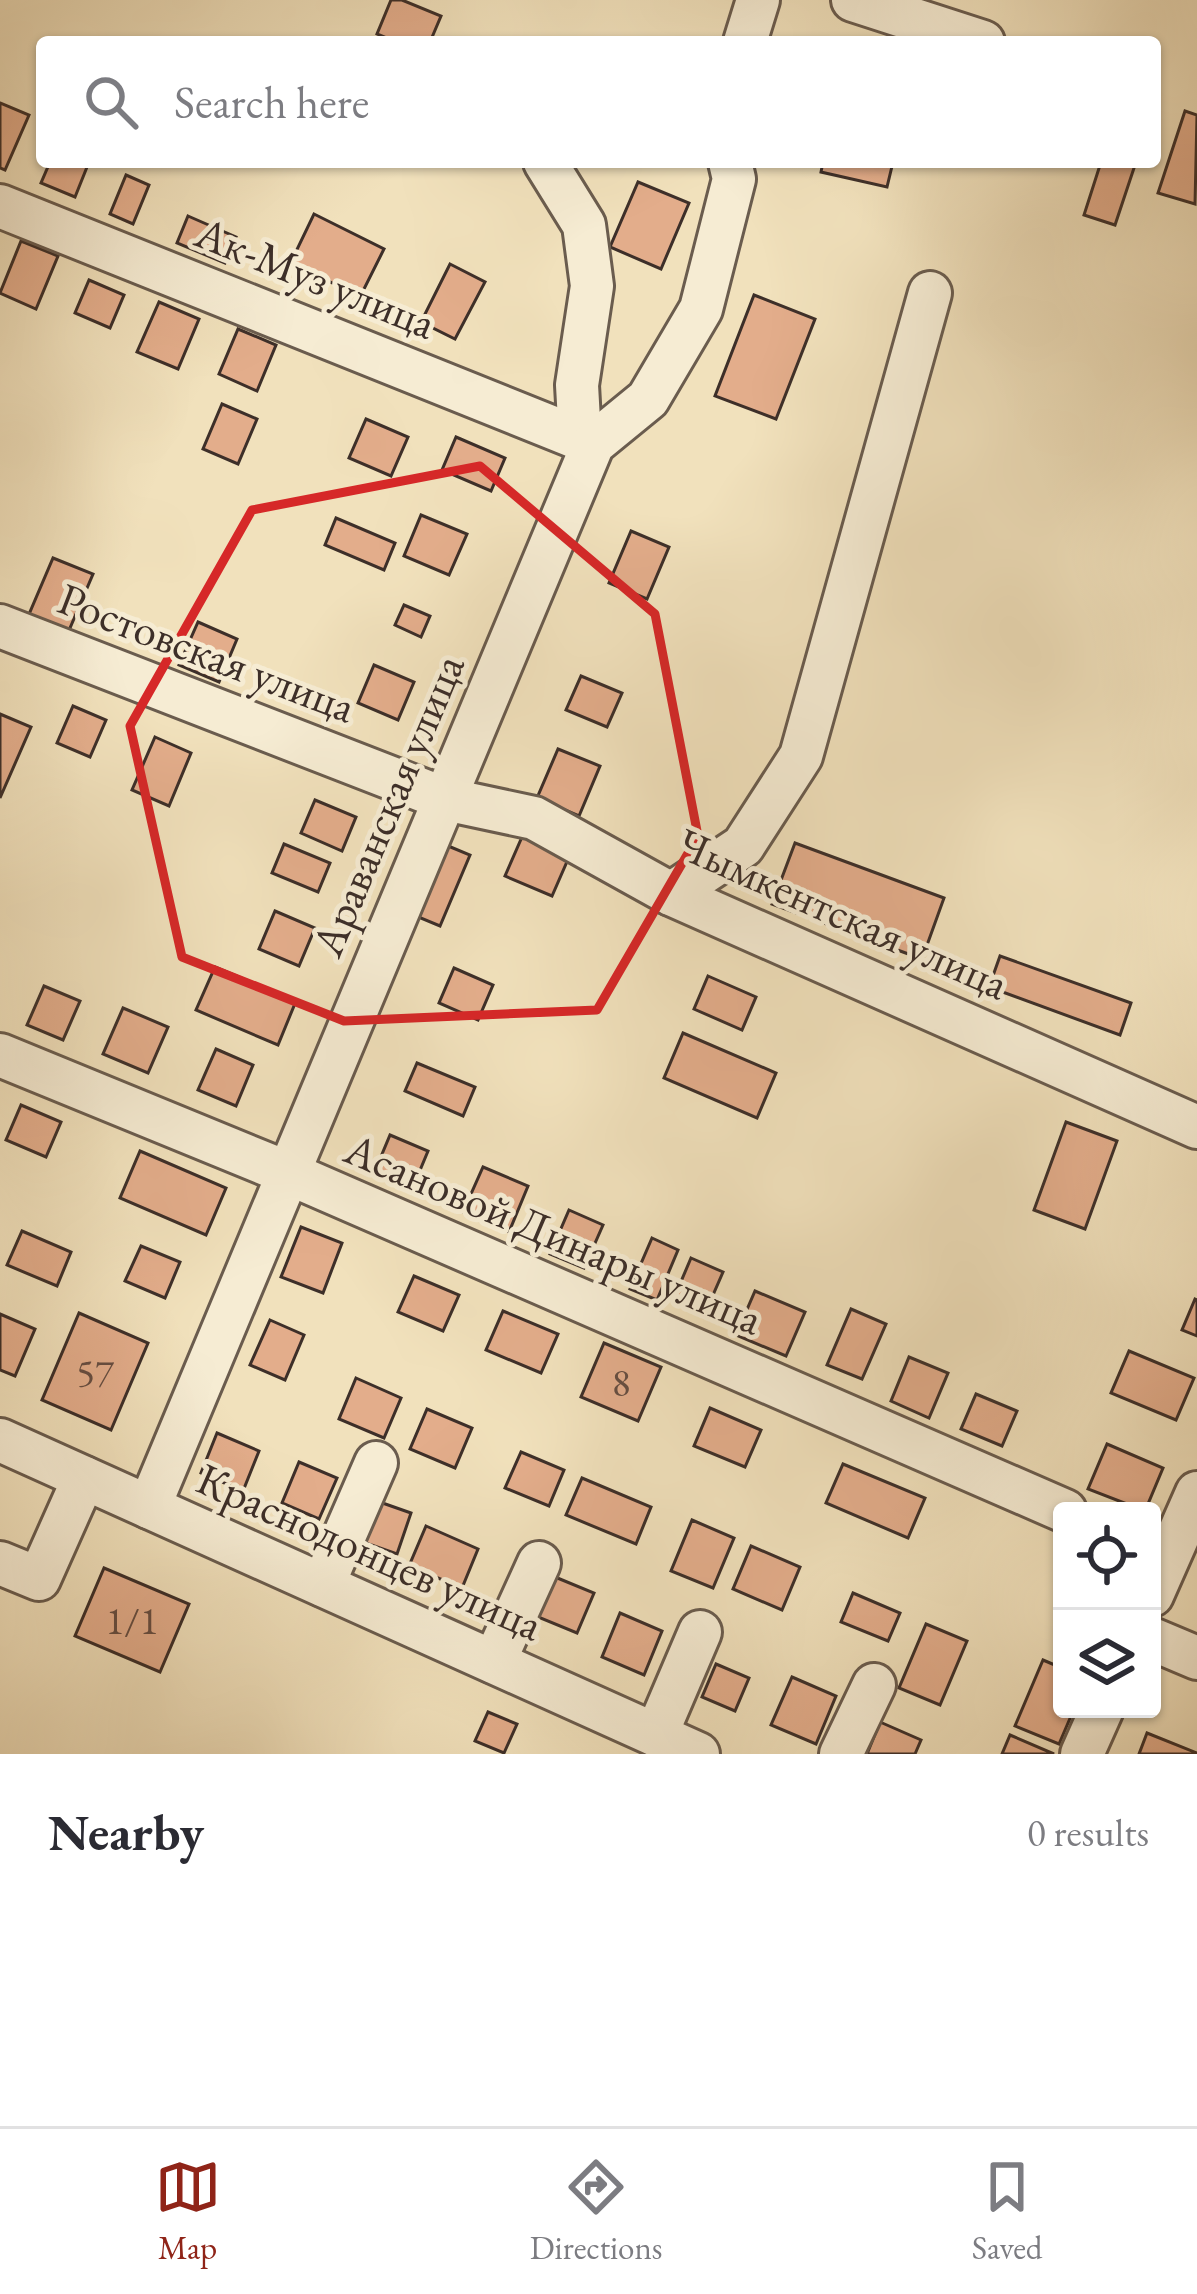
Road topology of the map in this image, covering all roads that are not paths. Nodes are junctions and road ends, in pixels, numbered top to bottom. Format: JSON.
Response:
{"nodes":[{"id":1,"x":758,"y":0,"type":"edge"},
{"id":2,"x":853,"y":0,"type":"edge"},
{"id":3,"x":747,"y":36,"type":"edge"},
{"id":4,"x":964,"y":36,"type":"edge"},
{"id":5,"x":549,"y":168,"type":"edge"},
{"id":6,"x":731,"y":168,"type":"edge"},
{"id":7,"x":0,"y":206,"type":"edge"},
{"id":8,"x":930,"y":293,"type":"dead end"},
{"id":9,"x":586,"y":441,"type":"junction"},
{"id":10,"x":0,"y":626,"type":"edge"},
{"id":11,"x":445,"y":799,"type":"junction"},
{"id":12,"x":671,"y":894,"type":"junction"},
{"id":13,"x":0,"y":1054,"type":"edge"},
{"id":14,"x":1197,"y":1127,"type":"edge"},
{"id":15,"x":288,"y":1173,"type":"junction"},
{"id":16,"x":0,"y":1440,"type":"edge"},
{"id":17,"x":376,"y":1463,"type":"dead end"},
{"id":18,"x":84,"y":1478,"type":"junction"},
{"id":19,"x":1197,"y":1493,"type":"edge"},
{"id":20,"x":1053,"y":1506,"type":"edge"},
{"id":21,"x":149,"y":1507,"type":"junction"},
{"id":22,"x":1161,"y":1552,"type":"edge"},
{"id":23,"x":0,"y":1563,"type":"edge"},
{"id":24,"x":539,"y":1563,"type":"dead end"},
{"id":25,"x":322,"y":1585,"type":"junction"},
{"id":26,"x":700,"y":1632,"type":"dead end"},
{"id":27,"x":1161,"y":1643,"type":"edge"},
{"id":28,"x":1197,"y":1658,"type":"edge"},
{"id":29,"x":494,"y":1662,"type":"junction"},
{"id":30,"x":874,"y":1685,"type":"dead end"},
{"id":31,"x":1098,"y":1718,"type":"edge"},
{"id":32,"x":656,"y":1735,"type":"junction"},
{"id":33,"x":698,"y":1754,"type":"edge"},
{"id":34,"x":841,"y":1754,"type":"edge"},
{"id":35,"x":1082,"y":1754,"type":"edge"}],
"edges":[{"from":1,"to":3,"type":"street"},
{"from":2,"to":4,"type":"street"},
{"from":5,"to":9,"type":"street"},
{"from":6,"to":9,"type":"street","name":"Араванская улица"},
{"from":7,"to":9,"type":"street","name":"Ак-Муз улица"},
{"from":8,"to":12,"type":"street"},
{"from":9,"to":11,"type":"street","name":"Араванская улица"},
{"from":10,"to":11,"type":"street","name":"Ростовская улица"},
{"from":11,"to":12,"type":"street","name":"Чымкентская улица"},
{"from":11,"to":15,"type":"street","name":"Араванская улица"},
{"from":12,"to":14,"type":"street","name":"Чымкентская улица"},
{"from":13,"to":15,"type":"street","name":"Асановой Динары улица"},
{"from":15,"to":20,"type":"street","name":"Асановой Динары улица"},
{"from":15,"to":21,"type":"street","name":"Араванская улица"},
{"from":16,"to":18,"type":"street","name":"Краснодонцев улица"},
{"from":17,"to":25,"type":"street"},
{"from":18,"to":21,"type":"street","name":"Краснодонцев улица"},
{"from":18,"to":23,"type":"street"},
{"from":19,"to":22,"type":"street"},
{"from":21,"to":25,"type":"street","name":"Краснодонцев улица"},
{"from":24,"to":29,"type":"street"},
{"from":25,"to":29,"type":"street","name":"Краснодонцев улица"},
{"from":26,"to":32,"type":"street"},
{"from":27,"to":28,"type":"street"},
{"from":29,"to":32,"type":"street","name":"Краснодонцев улица"},
{"from":30,"to":34,"type":"street"},
{"from":31,"to":35,"type":"street"},
{"from":32,"to":33,"type":"street","name":"Краснодонцев улица"}]}
